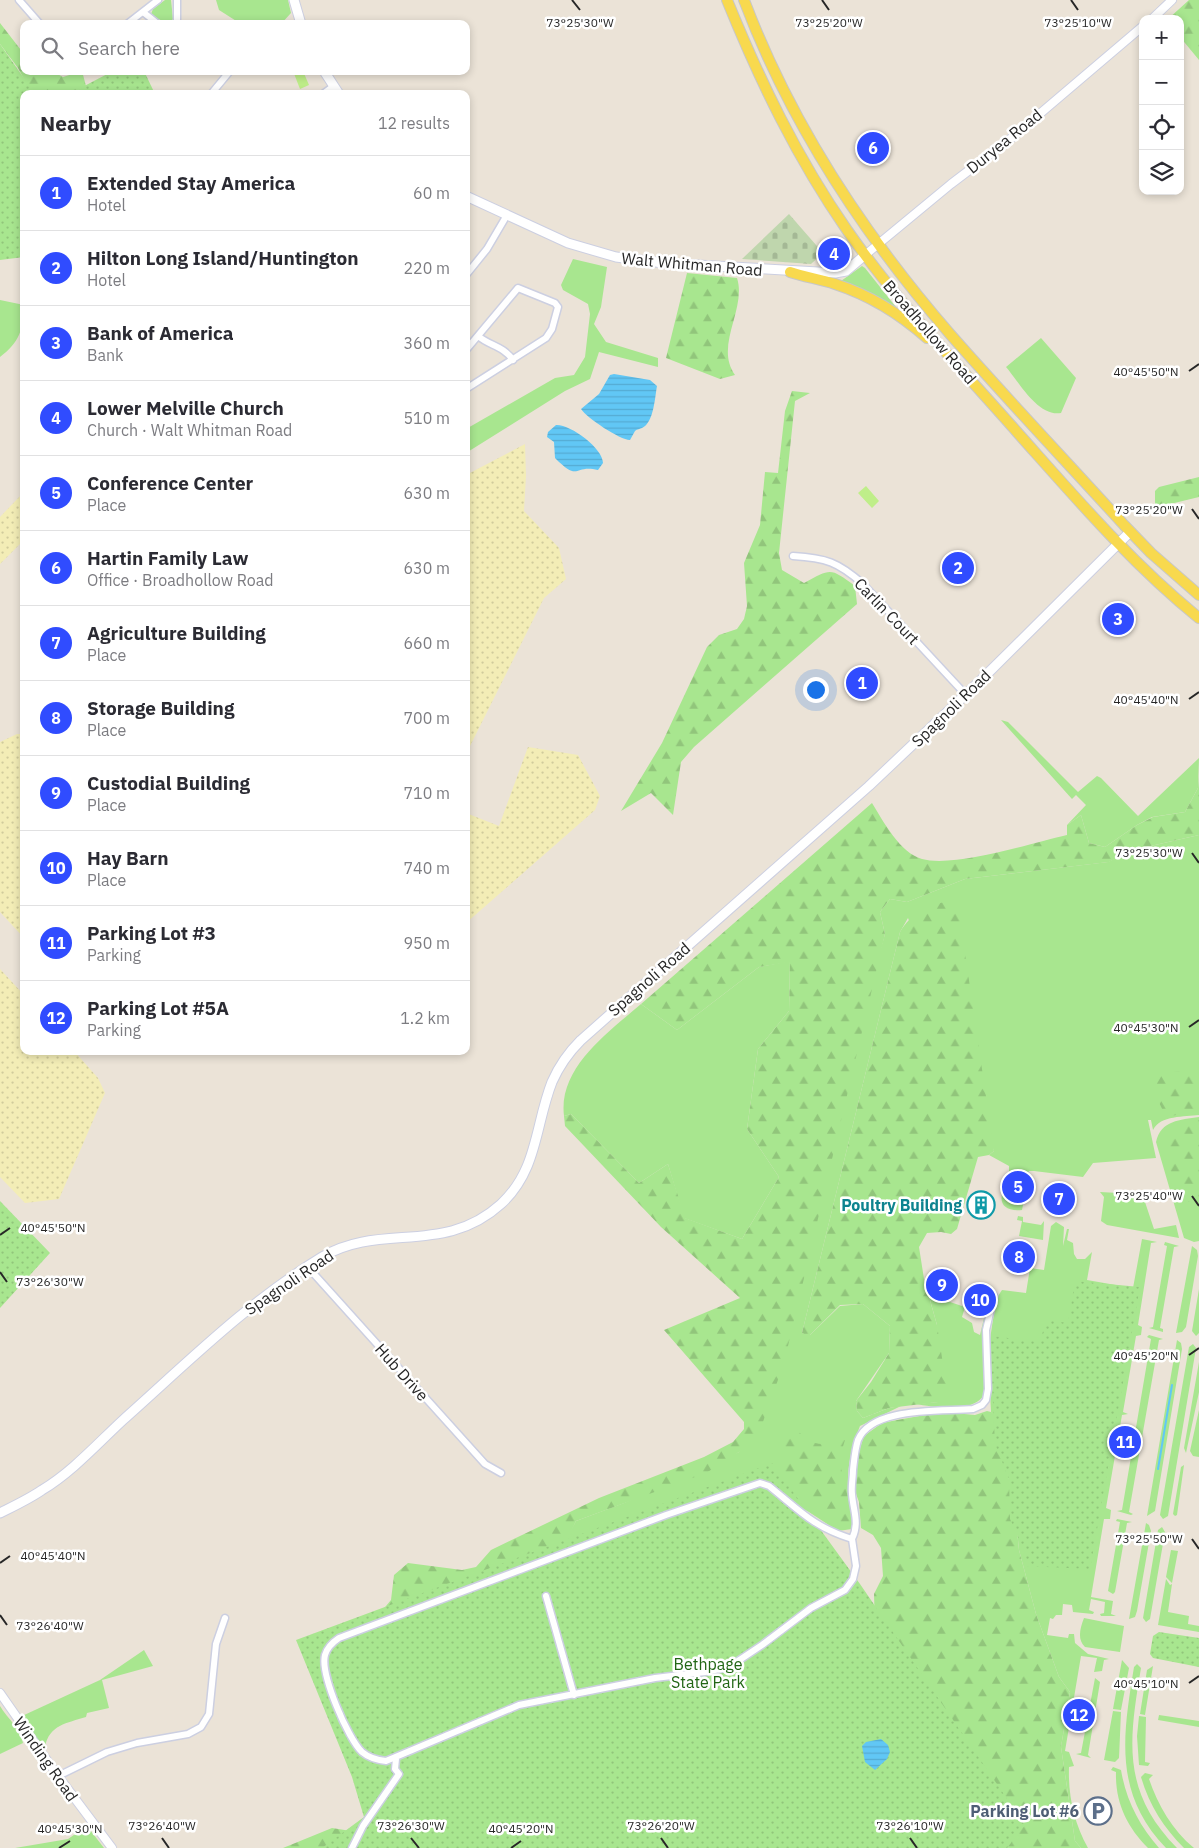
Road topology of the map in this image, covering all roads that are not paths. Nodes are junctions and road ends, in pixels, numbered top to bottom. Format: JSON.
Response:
{"nodes":[{"id":1,"x":19,"y":0,"type":"edge"},
{"id":2,"x":158,"y":0,"type":"edge"},
{"id":3,"x":177,"y":0,"type":"edge"},
{"id":4,"x":294,"y":0,"type":"edge"},
{"id":5,"x":727,"y":0,"type":"edge"},
{"id":6,"x":744,"y":0,"type":"edge"},
{"id":7,"x":1172,"y":0,"type":"edge"},
{"id":8,"x":143,"y":12,"type":"junction"},
{"id":9,"x":1156,"y":15,"type":"edge"},
{"id":10,"x":36,"y":20,"type":"edge"},
{"id":11,"x":132,"y":20,"type":"edge"},
{"id":12,"x":153,"y":20,"type":"edge"},
{"id":13,"x":177,"y":20,"type":"edge"},
{"id":14,"x":300,"y":20,"type":"edge"},
{"id":15,"x":1139,"y":29,"type":"edge"},
{"id":16,"x":226,"y":75,"type":"edge"},
{"id":17,"x":326,"y":75,"type":"edge"},
{"id":18,"x":215,"y":90,"type":"edge"},
{"id":19,"x":336,"y":90,"type":"edge"},
{"id":20,"x":470,"y":198,"type":"edge"},
{"id":21,"x":507,"y":215,"type":"junction"},
{"id":22,"x":878,"y":243,"type":"junction"},
{"id":23,"x":865,"y":255,"type":"junction"},
{"id":24,"x":470,"y":270,"type":"edge"},
{"id":25,"x":790,"y":272,"type":"junction"},
{"id":26,"x":478,"y":336,"type":"junction"},
{"id":27,"x":470,"y":344,"type":"edge"},
{"id":28,"x":952,"y":359,"type":"junction"},
{"id":29,"x":513,"y":360,"type":"junction"},
{"id":30,"x":470,"y":387,"type":"edge"},
{"id":31,"x":1130,"y":532,"type":"junction"},
{"id":32,"x":1118,"y":544,"type":"junction"},
{"id":33,"x":793,"y":556,"type":"dead end"},
{"id":34,"x":1199,"y":596,"type":"edge"},
{"id":35,"x":1199,"y":618,"type":"edge"},
{"id":36,"x":966,"y":695,"type":"junction"},
{"id":37,"x":305,"y":1268,"type":"junction"},
{"id":38,"x":994,"y":1296,"type":"dead end"},
{"id":39,"x":501,"y":1472,"type":"dead end"},
{"id":40,"x":0,"y":1513,"type":"edge"},
{"id":41,"x":852,"y":1539,"type":"junction"},
{"id":42,"x":546,"y":1596,"type":"dead end"},
{"id":43,"x":225,"y":1618,"type":"dead end"},
{"id":44,"x":0,"y":1693,"type":"edge"},
{"id":45,"x":574,"y":1695,"type":"junction"},
{"id":46,"x":396,"y":1759,"type":"junction"},
{"id":47,"x":58,"y":1776,"type":"junction"},
{"id":48,"x":112,"y":1848,"type":"edge"},
{"id":49,"x":352,"y":1848,"type":"edge"}],
"edges":[{"from":1,"to":10,"type":"street"},
{"from":2,"to":8,"type":"street"},
{"from":3,"to":13,"type":"street"},
{"from":4,"to":14,"type":"main road"},
{"from":5,"to":23,"type":"main road","name":"Broadhollow Road"},
{"from":6,"to":22,"type":"main road","name":"Broadhollow Road"},
{"from":7,"to":9,"type":"street"},
{"from":8,"to":11,"type":"street"},
{"from":8,"to":12,"type":"street"},
{"from":15,"to":22,"type":"street","name":"Duryea Road"},
{"from":16,"to":18,"type":"street"},
{"from":17,"to":19,"type":"main road"},
{"from":20,"to":21,"type":"main road","name":"Walt Whitman Road"},
{"from":21,"to":24,"type":"street"},
{"from":21,"to":25,"type":"main road","name":"Walt Whitman Road"},
{"from":22,"to":23,"type":"street","name":"Duryea Road"},
{"from":22,"to":31,"type":"main road","name":"Broadhollow Road"},
{"from":23,"to":25,"type":"main road","name":"Walt Whitman Road"},
{"from":23,"to":28,"type":"main road","name":"Broadhollow Road"},
{"from":25,"to":28,"type":"main road"},
{"from":26,"to":27,"type":"street"},
{"from":26,"to":29,"type":"street"},
{"from":26,"to":29,"type":"street"},
{"from":28,"to":32,"type":"main road","name":"Broadhollow Road"},
{"from":29,"to":30,"type":"street"},
{"from":31,"to":32,"type":"main road","name":"Spagnoli Road"},
{"from":31,"to":34,"type":"main road","name":"Broadhollow Road"},
{"from":32,"to":35,"type":"main road","name":"Broadhollow Road"},
{"from":32,"to":36,"type":"main road","name":"Spagnoli Road"},
{"from":33,"to":36,"type":"street","name":"Carlin Court"},
{"from":36,"to":37,"type":"main road","name":"Spagnoli Road"},
{"from":37,"to":39,"type":"street","name":"Hub Drive"},
{"from":37,"to":40,"type":"main road","name":"Spagnoli Road"},
{"from":38,"to":41,"type":"street"},
{"from":41,"to":45,"type":"street"},
{"from":41,"to":46,"type":"street"},
{"from":42,"to":45,"type":"street"},
{"from":43,"to":47,"type":"street"},
{"from":44,"to":47,"type":"street","name":"Winding Road"},
{"from":45,"to":46,"type":"street"},
{"from":46,"to":49,"type":"street"},
{"from":47,"to":48,"type":"street","name":"Winding Road"}]}
